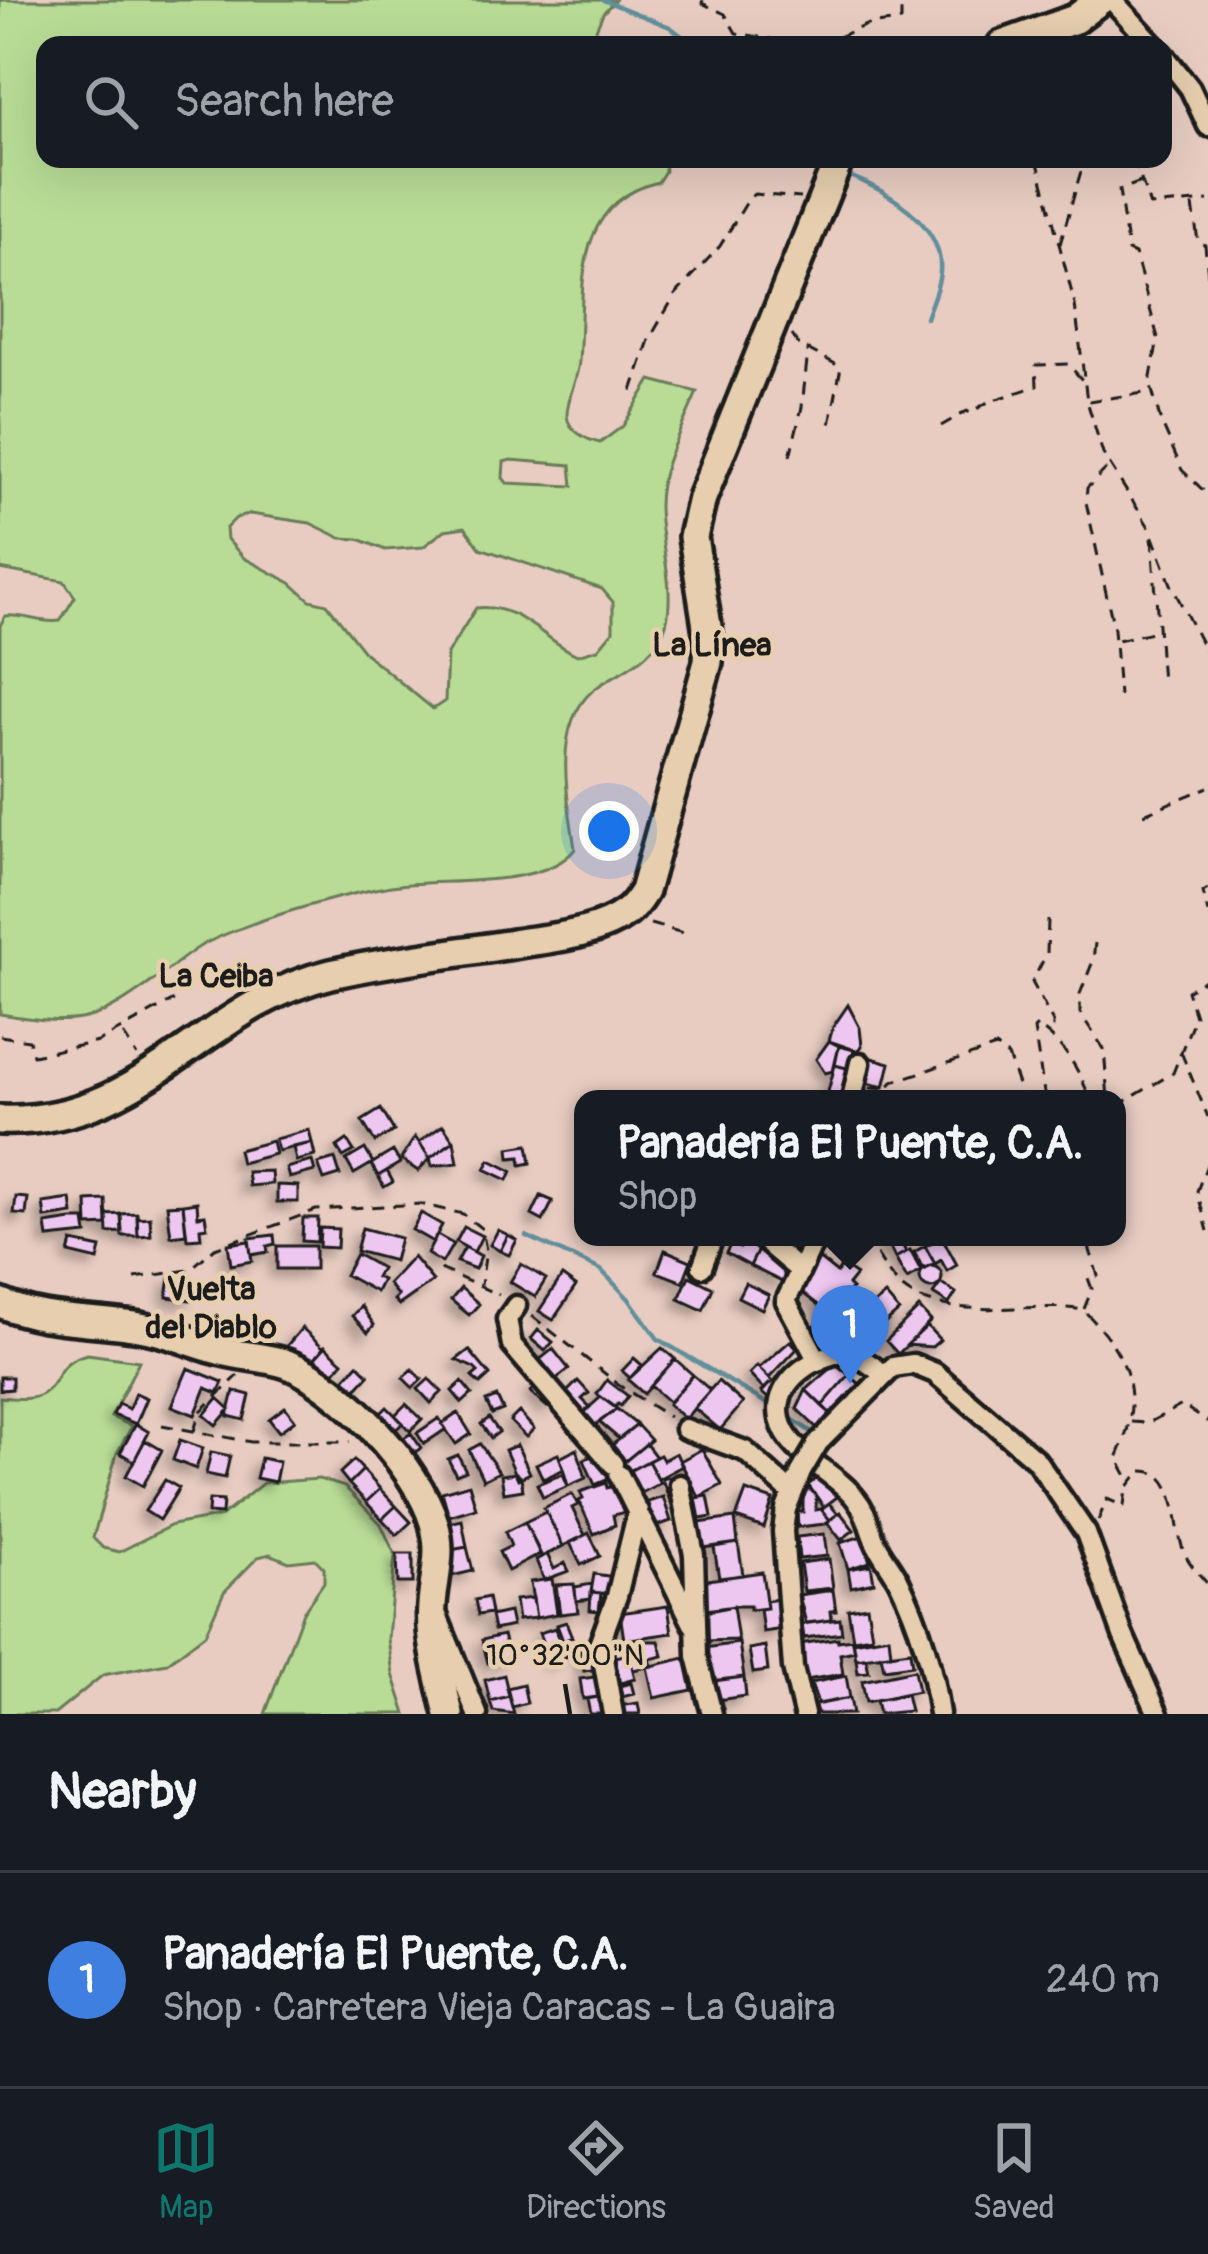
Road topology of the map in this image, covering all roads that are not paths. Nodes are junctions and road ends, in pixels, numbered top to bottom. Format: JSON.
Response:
{"nodes":[{"id":1,"x":1100,"y":0,"type":"edge"},
{"id":2,"x":1112,"y":0,"type":"edge"},
{"id":3,"x":1028,"y":36,"type":"edge"},
{"id":4,"x":1146,"y":36,"type":"edge"},
{"id":5,"x":1172,"y":65,"type":"edge"},
{"id":6,"x":1208,"y":126,"type":"edge"},
{"id":7,"x":835,"y":168,"type":"edge"},
{"id":8,"x":860,"y":1063,"type":"dead end"},
{"id":9,"x":855,"y":1090,"type":"edge"},
{"id":10,"x":0,"y":1120,"type":"edge"},
{"id":11,"x":709,"y":1246,"type":"edge"},
{"id":12,"x":771,"y":1246,"type":"edge"},
{"id":13,"x":812,"y":1246,"type":"edge"},
{"id":14,"x":702,"y":1268,"type":"dead end"},
{"id":15,"x":800,"y":1270,"type":"junction"},
{"id":16,"x":0,"y":1303,"type":"edge"},
{"id":17,"x":516,"y":1306,"type":"road end"},
{"id":18,"x":818,"y":1360,"type":"junction"},
{"id":19,"x":884,"y":1374,"type":"junction"},
{"id":20,"x":686,"y":1429,"type":"road end"},
{"id":21,"x":680,"y":1486,"type":"dead end"},
{"id":22,"x":792,"y":1493,"type":"junction"},
{"id":23,"x":638,"y":1511,"type":"junction"},
{"id":24,"x":432,"y":1606,"type":"junction"},
{"id":25,"x":693,"y":1624,"type":"junction"},
{"id":26,"x":449,"y":1714,"type":"edge"},
{"id":27,"x":477,"y":1714,"type":"edge"},
{"id":28,"x":614,"y":1714,"type":"edge"},
{"id":29,"x":712,"y":1714,"type":"edge"},
{"id":30,"x":804,"y":1714,"type":"edge"},
{"id":31,"x":939,"y":1714,"type":"edge"},
{"id":32,"x":1159,"y":1714,"type":"edge"}],
"edges":[{"from":1,"to":3,"type":"main road"},
{"from":2,"to":4,"type":"street"},
{"from":5,"to":6,"type":"street"},
{"from":7,"to":10,"type":"main road"},
{"from":8,"to":9,"type":"street"},
{"from":11,"to":14,"type":"street"},
{"from":12,"to":15,"type":"street"},
{"from":13,"to":15,"type":"street"},
{"from":15,"to":18,"type":"street"},
{"from":16,"to":24,"type":"main road"},
{"from":17,"to":23,"type":"street"},
{"from":18,"to":19,"type":"street"},
{"from":18,"to":31,"type":"street"},
{"from":19,"to":22,"type":"street","bridge":true},
{"from":19,"to":32,"type":"street"},
{"from":20,"to":22,"type":"street"},
{"from":21,"to":25,"type":"street"},
{"from":22,"to":30,"type":"street"},
{"from":23,"to":25,"type":"street"},
{"from":23,"to":28,"type":"street"},
{"from":24,"to":26,"type":"main road"},
{"from":24,"to":27,"type":"street"},
{"from":25,"to":29,"type":"street"}]}
